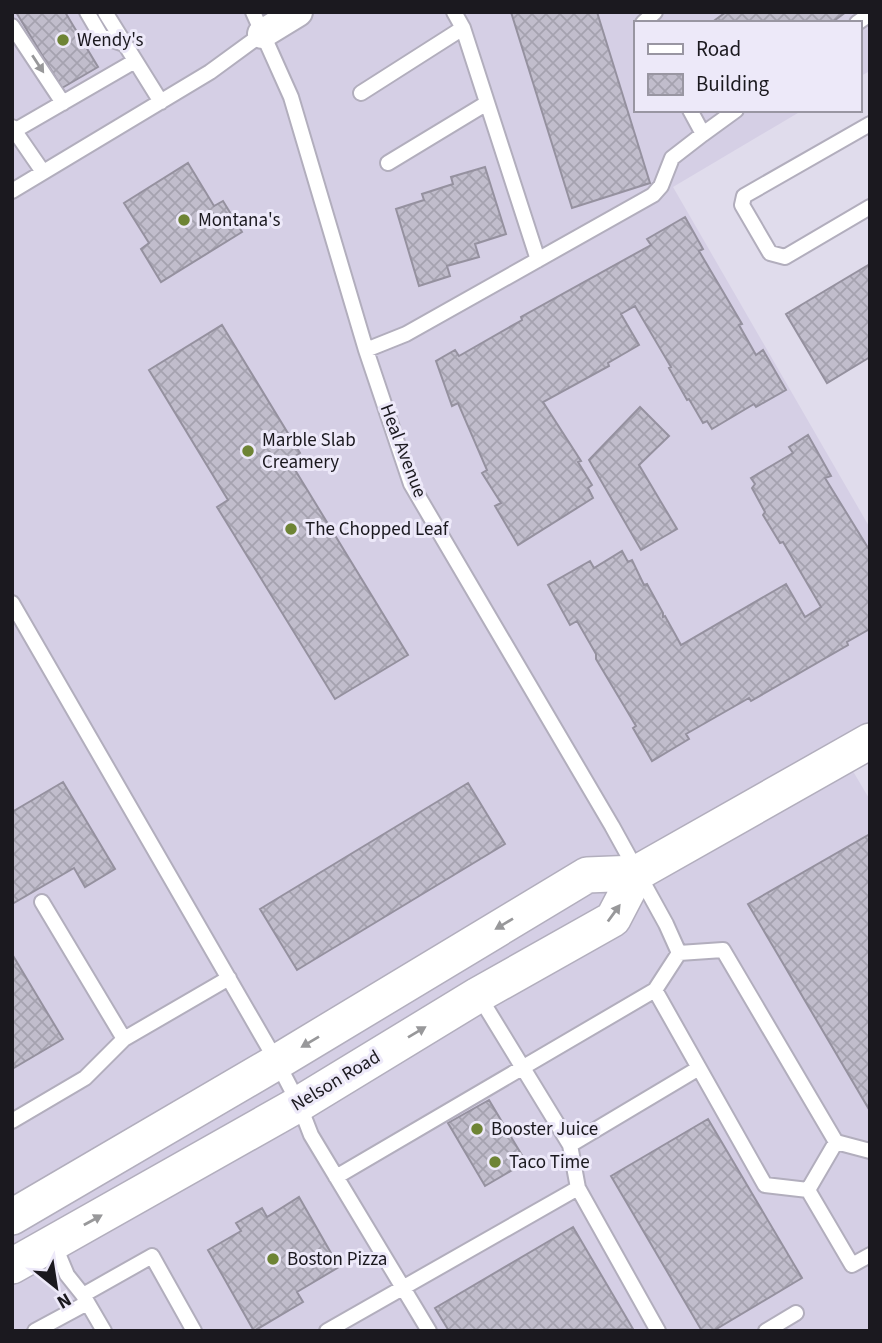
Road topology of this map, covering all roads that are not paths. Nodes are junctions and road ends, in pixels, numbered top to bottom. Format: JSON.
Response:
{"nodes":[{"id":1,"x":87,"y":12,"type":"edge"},
{"id":2,"x":105,"y":12,"type":"edge"},
{"id":3,"x":299,"y":12,"type":"edge"},
{"id":4,"x":454,"y":12,"type":"edge"},
{"id":5,"x":655,"y":12,"type":"edge"},
{"id":6,"x":254,"y":19,"type":"edge"},
{"id":7,"x":641,"y":19,"type":"edge"},
{"id":8,"x":12,"y":26,"type":"edge"},
{"id":9,"x":463,"y":28,"type":"junction"},
{"id":10,"x":124,"y":44,"type":"junction"},
{"id":11,"x":135,"y":61,"type":"junction"},
{"id":12,"x":361,"y":93,"type":"dead end"},
{"id":13,"x":161,"y":102,"type":"junction"},
{"id":14,"x":63,"y":103,"type":"junction"},
{"id":15,"x":487,"y":103,"type":"junction"},
{"id":16,"x":691,"y":112,"type":"edge"},
{"id":17,"x":733,"y":112,"type":"edge"},
{"id":18,"x":870,"y":124,"type":"edge"},
{"id":19,"x":13,"y":129,"type":"edge"},
{"id":20,"x":703,"y":134,"type":"junction"},
{"id":21,"x":388,"y":163,"type":"dead end"},
{"id":22,"x":43,"y":172,"type":"junction"},
{"id":23,"x":12,"y":191,"type":"edge"},
{"id":24,"x":870,"y":207,"type":"edge"},
{"id":25,"x":538,"y":260,"type":"junction"},
{"id":26,"x":366,"y":350,"type":"junction"},
{"id":27,"x":12,"y":603,"type":"edge"},
{"id":28,"x":870,"y":741,"type":"edge"},
{"id":29,"x":637,"y":873,"type":"junction"},
{"id":30,"x":43,"y":902,"type":"dead end"},
{"id":31,"x":679,"y":953,"type":"junction"},
{"id":32,"x":229,"y":978,"type":"junction"},
{"id":33,"x":655,"y":989,"type":"junction"},
{"id":34,"x":478,"y":995,"type":"junction"},
{"id":35,"x":124,"y":1039,"type":"junction"},
{"id":36,"x":277,"y":1062,"type":"junction"},
{"id":37,"x":523,"y":1067,"type":"junction"},
{"id":38,"x":699,"y":1068,"type":"junction"},
{"id":39,"x":299,"y":1104,"type":"junction"},
{"id":40,"x":12,"y":1121,"type":"edge"},
{"id":41,"x":836,"y":1142,"type":"junction"},
{"id":42,"x":570,"y":1145,"type":"junction"},
{"id":43,"x":870,"y":1151,"type":"edge"},
{"id":44,"x":336,"y":1177,"type":"junction"},
{"id":45,"x":578,"y":1188,"type":"junction"},
{"id":46,"x":808,"y":1190,"type":"junction"},
{"id":47,"x":12,"y":1217,"type":"edge"},
{"id":48,"x":53,"y":1243,"type":"junction"},
{"id":49,"x":870,"y":1255,"type":"edge"},
{"id":50,"x":12,"y":1265,"type":"edge"},
{"id":51,"x":403,"y":1288,"type":"junction"},
{"id":52,"x":85,"y":1299,"type":"junction"},
{"id":53,"x":796,"y":1313,"type":"dead end"},
{"id":54,"x":35,"y":1331,"type":"edge"},
{"id":55,"x":104,"y":1331,"type":"edge"},
{"id":56,"x":194,"y":1331,"type":"edge"},
{"id":57,"x":327,"y":1331,"type":"edge"},
{"id":58,"x":429,"y":1331,"type":"edge"},
{"id":59,"x":658,"y":1331,"type":"edge"},
{"id":60,"x":766,"y":1331,"type":"edge"}],
"edges":[{"from":1,"to":10,"type":"lane"},
{"from":2,"to":10,"type":"lane"},
{"from":3,"to":6,"type":"street"},
{"from":4,"to":9,"type":"lane"},
{"from":5,"to":7,"type":"lane"},
{"from":6,"to":13,"type":"lane"},
{"from":6,"to":26,"type":"lane","name":"Heal Avenue"},
{"from":8,"to":14,"type":"lane","one_way":true},
{"from":9,"to":12,"type":"lane"},
{"from":9,"to":15,"type":"lane"},
{"from":10,"to":11,"type":"lane"},
{"from":11,"to":13,"type":"lane"},
{"from":11,"to":14,"type":"lane"},
{"from":13,"to":22,"type":"lane"},
{"from":14,"to":19,"type":"lane"},
{"from":15,"to":21,"type":"lane"},
{"from":15,"to":25,"type":"lane"},
{"from":16,"to":20,"type":"lane"},
{"from":17,"to":20,"type":"lane"},
{"from":18,"to":24,"type":"lane"},
{"from":19,"to":22,"type":"lane"},
{"from":20,"to":25,"type":"lane"},
{"from":22,"to":23,"type":"lane"},
{"from":25,"to":26,"type":"lane"},
{"from":26,"to":29,"type":"lane","name":"Heal Avenue"},
{"from":27,"to":32,"type":"lane"},
{"from":28,"to":29,"type":"street"},
{"from":29,"to":31,"type":"lane","name":"Heal Avenue"},
{"from":34,"to":29,"type":"street","name":"Nelson Road","one_way":true},
{"from":29,"to":36,"type":"street","one_way":true},
{"from":30,"to":35,"type":"lane"},
{"from":31,"to":33,"type":"lane"},
{"from":31,"to":41,"type":"lane"},
{"from":32,"to":35,"type":"lane"},
{"from":32,"to":36,"type":"lane"},
{"from":33,"to":37,"type":"lane"},
{"from":33,"to":38,"type":"lane"},
{"from":34,"to":37,"type":"lane"},
{"from":39,"to":34,"type":"street","name":"Nelson Road","one_way":true},
{"from":35,"to":40,"type":"lane"},
{"from":36,"to":39,"type":"lane"},
{"from":36,"to":47,"type":"street"},
{"from":37,"to":42,"type":"lane"},
{"from":37,"to":44,"type":"lane"},
{"from":38,"to":42,"type":"lane"},
{"from":38,"to":46,"type":"lane"},
{"from":39,"to":44,"type":"lane"},
{"from":48,"to":39,"type":"street","name":"Nelson Road","one_way":true},
{"from":41,"to":43,"type":"lane"},
{"from":41,"to":46,"type":"lane"},
{"from":42,"to":45,"type":"lane"},
{"from":44,"to":51,"type":"lane"},
{"from":45,"to":51,"type":"lane"},
{"from":45,"to":59,"type":"lane"},
{"from":46,"to":49,"type":"lane"},
{"from":48,"to":50,"type":"street","name":"Nelson Road"},
{"from":48,"to":52,"type":"lane"},
{"from":51,"to":57,"type":"lane"},
{"from":51,"to":58,"type":"lane"},
{"from":52,"to":54,"type":"lane"},
{"from":52,"to":55,"type":"lane"},
{"from":52,"to":56,"type":"lane"},
{"from":53,"to":60,"type":"lane"}]}
